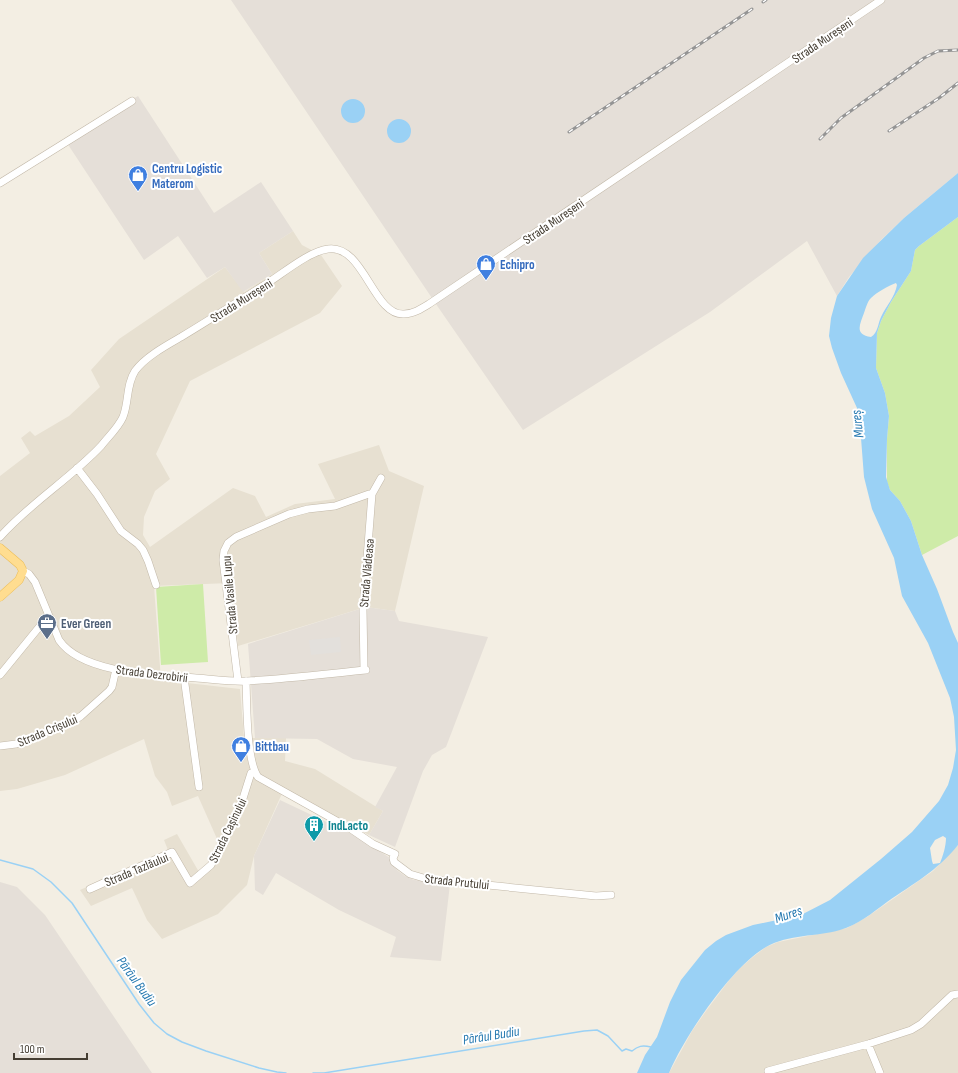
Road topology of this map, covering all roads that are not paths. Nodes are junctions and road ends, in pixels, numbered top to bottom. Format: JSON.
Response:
{"nodes":[{"id":1,"x":881,"y":0,"type":"edge"},
{"id":2,"x":132,"y":101,"type":"dead end"},
{"id":3,"x":0,"y":183,"type":"edge"},
{"id":4,"x":77,"y":468,"type":"junction"},
{"id":5,"x":381,"y":478,"type":"dead end"},
{"id":6,"x":372,"y":494,"type":"junction"},
{"id":7,"x":0,"y":537,"type":"edge"},
{"id":8,"x":0,"y":548,"type":"edge"},
{"id":9,"x":23,"y":571,"type":"junction"},
{"id":10,"x":156,"y":585,"type":"dead end"},
{"id":11,"x":0,"y":597,"type":"edge"},
{"id":12,"x":50,"y":619,"type":"junction"},
{"id":13,"x":116,"y":669,"type":"junction"},
{"id":14,"x":365,"y":670,"type":"joint"},
{"id":15,"x":0,"y":675,"type":"edge"},
{"id":16,"x":184,"y":677,"type":"junction"},
{"id":17,"x":238,"y":681,"type":"junction"},
{"id":18,"x":246,"y":681,"type":"junction"},
{"id":19,"x":0,"y":746,"type":"edge"},
{"id":20,"x":254,"y":772,"type":"junction"},
{"id":21,"x":199,"y":787,"type":"dead end"},
{"id":22,"x":190,"y":883,"type":"joint"},
{"id":23,"x":90,"y":889,"type":"dead end"},
{"id":24,"x":611,"y":895,"type":"dead end"},
{"id":25,"x":958,"y":994,"type":"edge"},
{"id":26,"x":868,"y":1044,"type":"junction"},
{"id":27,"x":768,"y":1071,"type":"dead end"},
{"id":28,"x":880,"y":1073,"type":"edge"}],
"edges":[{"from":1,"to":4,"type":"street","name":"Strada Mureșeni"},
{"from":2,"to":3,"type":"street"},
{"from":4,"to":7,"type":"street","name":"Strada Mureșeni"},
{"from":4,"to":10,"type":"street"},
{"from":5,"to":6,"type":"street","name":"Strada Vlădeasa"},
{"from":6,"to":14,"type":"street","name":"Strada Vlădeasa"},
{"from":6,"to":17,"type":"street","name":"Strada Vasile Lupu"},
{"from":8,"to":9,"type":"main road","name":"Strada Dezrobirii"},
{"from":9,"to":11,"type":"main road"},
{"from":9,"to":12,"type":"street","name":"Strada Dezrobirii"},
{"from":12,"to":13,"type":"street","name":"Strada Dezrobirii"},
{"from":12,"to":15,"type":"street"},
{"from":13,"to":16,"type":"street","name":"Strada Dezrobirii"},
{"from":13,"to":19,"type":"street","name":"Strada Crișului"},
{"from":14,"to":18,"type":"street","name":"Strada Dezrobirii"},
{"from":16,"to":17,"type":"street","name":"Strada Dezrobirii"},
{"from":16,"to":21,"type":"street"},
{"from":17,"to":18,"type":"street","name":"Strada Dezrobirii"},
{"from":18,"to":20,"type":"street"},
{"from":20,"to":22,"type":"street","name":"Strada Cașinului"},
{"from":20,"to":24,"type":"street","name":"Strada Prutului"},
{"from":22,"to":23,"type":"street","name":"Strada Tazlăului"},
{"from":25,"to":26,"type":"street"},
{"from":26,"to":27,"type":"street"},
{"from":26,"to":28,"type":"street"}]}
